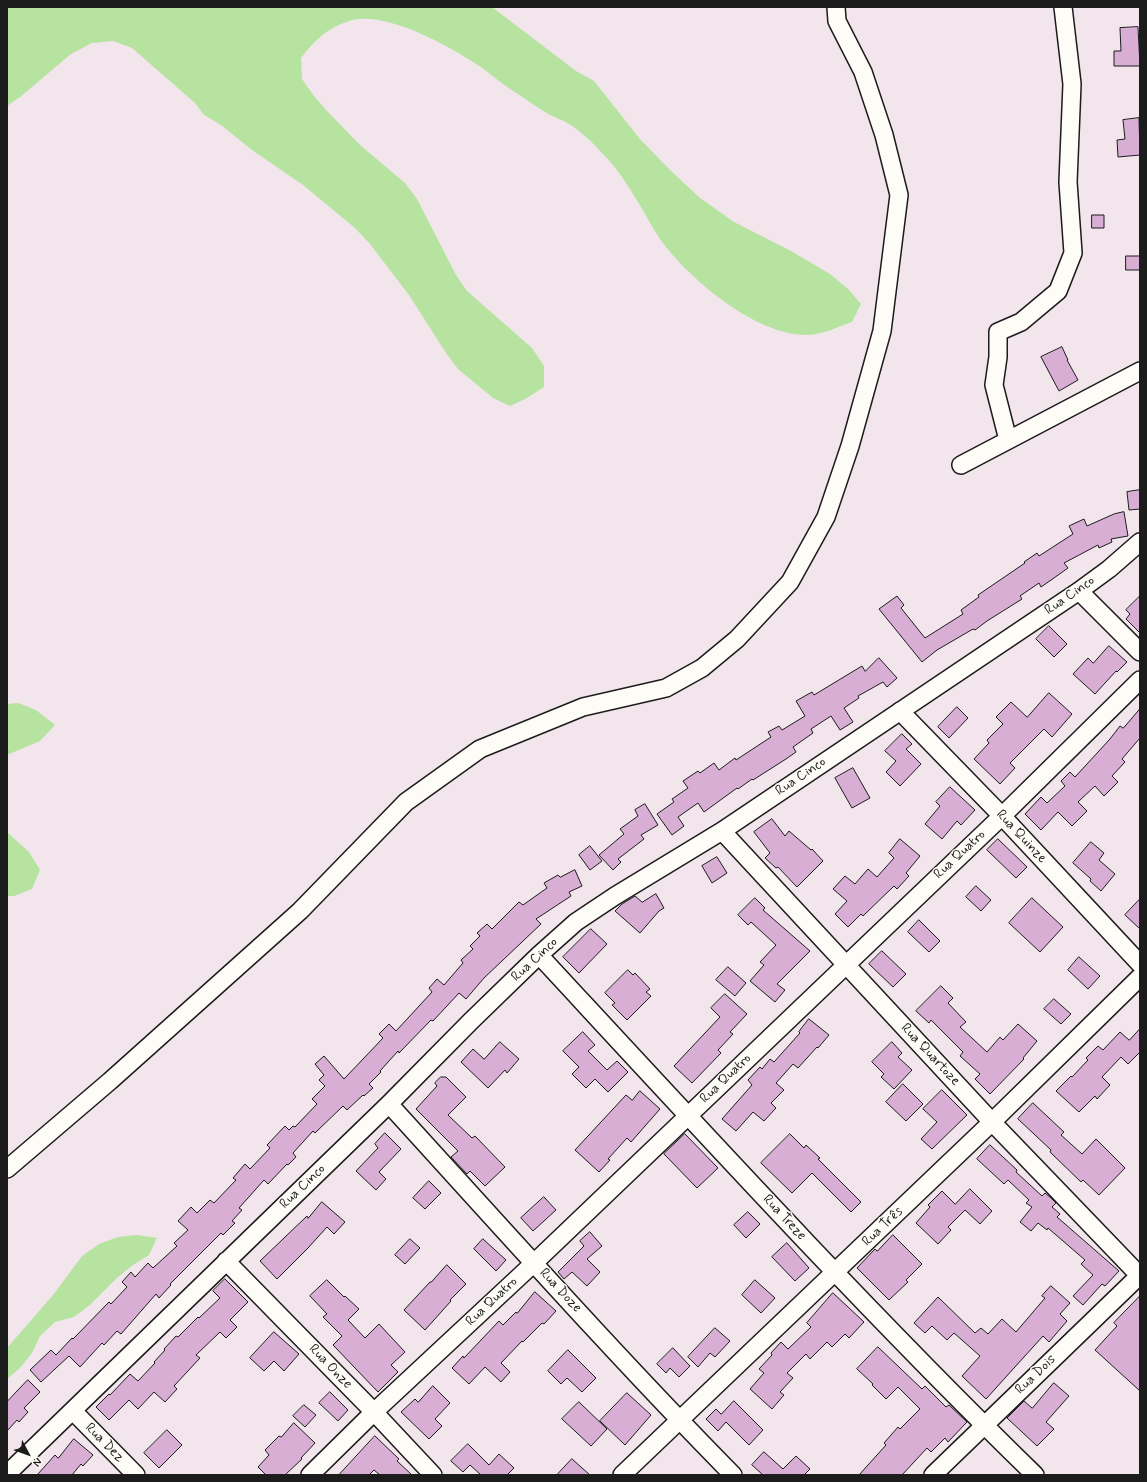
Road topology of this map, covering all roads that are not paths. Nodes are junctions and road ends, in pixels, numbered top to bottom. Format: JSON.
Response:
{"nodes":[{"id":1,"x":836,"y":7,"type":"edge"},
{"id":2,"x":1062,"y":7,"type":"edge"},
{"id":3,"x":1140,"y":371,"type":"edge"},
{"id":4,"x":1008,"y":440,"type":"junction"},
{"id":5,"x":961,"y":465,"type":"dead end"},
{"id":6,"x":1140,"y":542,"type":"edge"},
{"id":7,"x":1080,"y":591,"type":"junction"},
{"id":8,"x":1140,"y":652,"type":"edge"},
{"id":9,"x":1140,"y":680,"type":"edge"},
{"id":10,"x":900,"y":711,"type":"junction"},
{"id":11,"x":1002,"y":816,"type":"junction"},
{"id":12,"x":722,"y":831,"type":"junction"},
{"id":13,"x":539,"y":955,"type":"junction"},
{"id":14,"x":845,"y":964,"type":"junction"},
{"id":15,"x":1140,"y":964,"type":"edge"},
{"id":16,"x":1140,"y":977,"type":"edge"},
{"id":17,"x":389,"y":1104,"type":"junction"},
{"id":18,"x":688,"y":1116,"type":"junction"},
{"id":19,"x":992,"y":1122,"type":"junction"},
{"id":20,"x":7,"y":1169,"type":"edge"},
{"id":21,"x":226,"y":1261,"type":"junction"},
{"id":22,"x":534,"y":1263,"type":"junction"},
{"id":23,"x":835,"y":1273,"type":"junction"},
{"id":24,"x":1140,"y":1275,"type":"edge"},
{"id":25,"x":73,"y":1411,"type":"junction"},
{"id":26,"x":374,"y":1412,"type":"junction"},
{"id":27,"x":680,"y":1420,"type":"junction"},
{"id":28,"x":984,"y":1426,"type":"junction"},
{"id":29,"x":7,"y":1474,"type":"edge"},
{"id":30,"x":136,"y":1475,"type":"edge"},
{"id":31,"x":310,"y":1475,"type":"edge"},
{"id":32,"x":433,"y":1475,"type":"edge"},
{"id":33,"x":622,"y":1475,"type":"edge"},
{"id":34,"x":733,"y":1475,"type":"edge"},
{"id":35,"x":933,"y":1475,"type":"edge"},
{"id":36,"x":1035,"y":1475,"type":"edge"}],
"edges":[{"from":1,"to":20,"type":"street"},
{"from":2,"to":4,"type":"street"},
{"from":3,"to":4,"type":"street"},
{"from":4,"to":5,"type":"street"},
{"from":6,"to":7,"type":"street","name":"Rua Cinco"},
{"from":7,"to":8,"type":"street"},
{"from":7,"to":10,"type":"street","name":"Rua Cinco"},
{"from":9,"to":11,"type":"street","name":"Rua Quatro"},
{"from":10,"to":11,"type":"street","name":"Rua Quinze"},
{"from":10,"to":12,"type":"street","name":"Rua Cinco"},
{"from":11,"to":14,"type":"street","name":"Rua Quatro"},
{"from":11,"to":15,"type":"street","name":"Rua Quinze"},
{"from":12,"to":13,"type":"street","name":"Rua Cinco"},
{"from":12,"to":14,"type":"street","name":"Rua Quartoze"},
{"from":13,"to":17,"type":"street","name":"Rua Cinco"},
{"from":13,"to":18,"type":"street","name":"Rua Treze"},
{"from":14,"to":18,"type":"street","name":"Rua Quatro"},
{"from":14,"to":19,"type":"street","name":"Rua Quartoze"},
{"from":16,"to":19,"type":"street","name":"Rua Três"},
{"from":17,"to":21,"type":"street","name":"Rua Cinco"},
{"from":17,"to":22,"type":"street","name":"Rua Doze"},
{"from":18,"to":22,"type":"street","name":"Rua Quatro"},
{"from":18,"to":23,"type":"street","name":"Rua Treze"},
{"from":19,"to":23,"type":"street","name":"Rua Três"},
{"from":19,"to":24,"type":"street","name":"Rua Quartoze"},
{"from":21,"to":25,"type":"street","name":"Rua Cinco"},
{"from":21,"to":26,"type":"street","name":"Rua Onze"},
{"from":22,"to":26,"type":"street","name":"Rua Quatro"},
{"from":22,"to":27,"type":"street","name":"Rua Doze"},
{"from":23,"to":27,"type":"street","name":"Rua Três"},
{"from":23,"to":28,"type":"street","name":"Rua Treze"},
{"from":24,"to":28,"type":"street","name":"Rua Dois"},
{"from":25,"to":29,"type":"street","name":"Rua Cinco"},
{"from":25,"to":30,"type":"street","name":"Rua Dez"},
{"from":26,"to":31,"type":"street","name":"Rua Quatro"},
{"from":26,"to":32,"type":"street","name":"Rua Onze"},
{"from":27,"to":33,"type":"street","name":"Rua Três"},
{"from":27,"to":34,"type":"street","name":"Rua Doze"},
{"from":28,"to":35,"type":"street","name":"Rua Dois"},
{"from":28,"to":36,"type":"street","name":"Rua Treze"}]}
